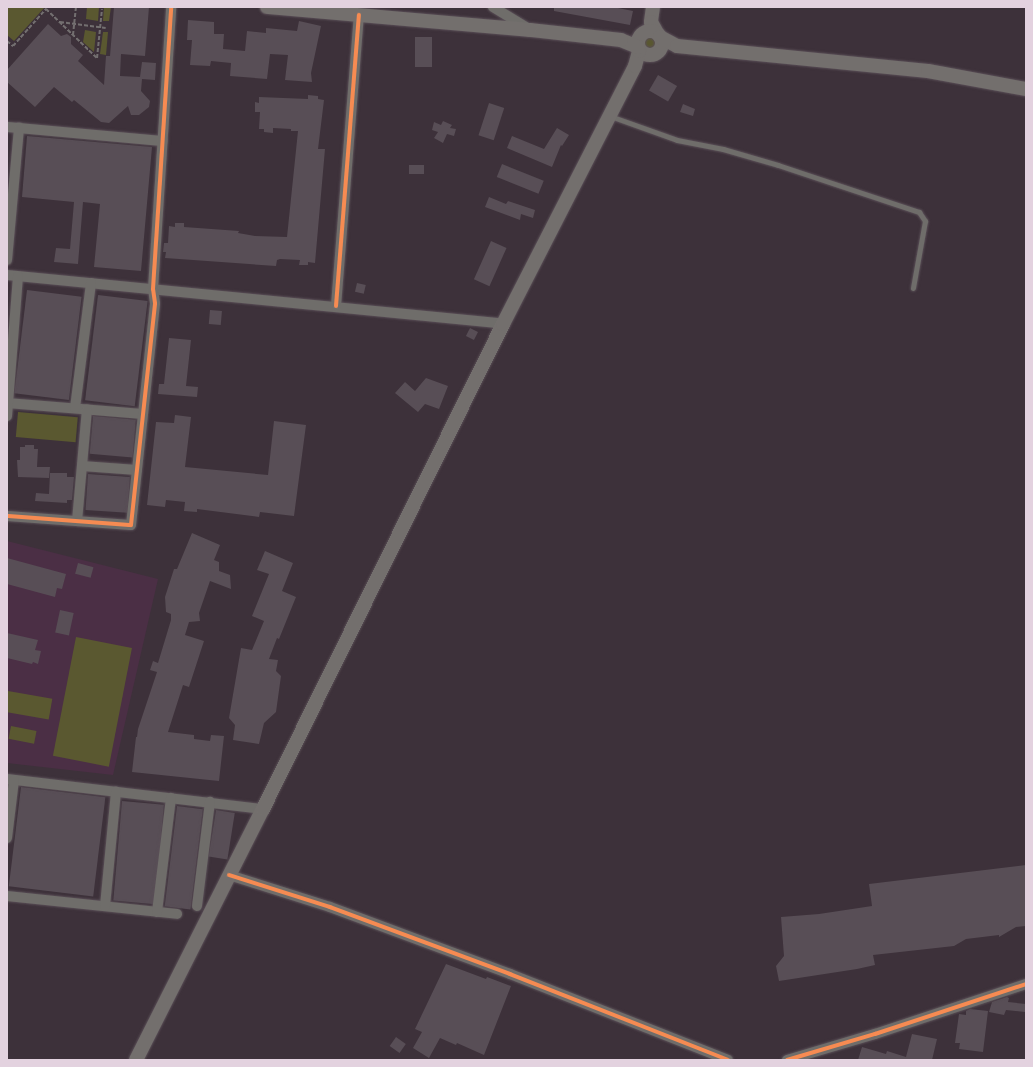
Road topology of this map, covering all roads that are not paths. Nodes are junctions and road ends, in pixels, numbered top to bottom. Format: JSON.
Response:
{"nodes":[{"id":1,"x":171,"y":7,"type":"edge"},
{"id":2,"x":267,"y":7,"type":"edge"},
{"id":3,"x":493,"y":7,"type":"edge"},
{"id":4,"x":327,"y":10,"type":"edge"},
{"id":5,"x":652,"y":11,"type":"edge"},
{"id":6,"x":359,"y":15,"type":"junction"},
{"id":7,"x":530,"y":30,"type":"junction"},
{"id":8,"x":659,"y":35,"type":"junction"},
{"id":9,"x":640,"y":39,"type":"junction"},
{"id":10,"x":677,"y":46,"type":"junction"},
{"id":11,"x":654,"y":53,"type":"junction"},
{"id":12,"x":632,"y":70,"type":"junction"},
{"id":13,"x":1026,"y":90,"type":"edge"},
{"id":14,"x":609,"y":116,"type":"junction"},
{"id":15,"x":7,"y":127,"type":"edge"},
{"id":16,"x":19,"y":128,"type":"junction"},
{"id":17,"x":162,"y":141,"type":"junction"},
{"id":18,"x":7,"y":260,"type":"edge"},
{"id":19,"x":7,"y":275,"type":"edge"},
{"id":20,"x":18,"y":276,"type":"junction"},
{"id":21,"x":91,"y":283,"type":"junction"},
{"id":22,"x":912,"y":288,"type":"dead end"},
{"id":23,"x":153,"y":290,"type":"junction"},
{"id":24,"x":336,"y":306,"type":"junction"},
{"id":25,"x":503,"y":324,"type":"junction"},
{"id":26,"x":9,"y":354,"type":"edge"},
{"id":27,"x":8,"y":403,"type":"edge"},
{"id":28,"x":75,"y":408,"type":"junction"},
{"id":29,"x":87,"y":409,"type":"junction"},
{"id":30,"x":143,"y":414,"type":"junction"},
{"id":31,"x":7,"y":416,"type":"edge"},
{"id":32,"x":82,"y":466,"type":"junction"},
{"id":33,"x":137,"y":470,"type":"junction"},
{"id":34,"x":7,"y":516,"type":"edge"},
{"id":35,"x":77,"y":521,"type":"junction"},
{"id":36,"x":11,"y":780,"type":"edge"},
{"id":37,"x":116,"y":792,"type":"junction"},
{"id":38,"x":171,"y":798,"type":"junction"},
{"id":39,"x":210,"y":802,"type":"junction"},
{"id":40,"x":263,"y":809,"type":"junction"},
{"id":41,"x":7,"y":838,"type":"edge"},
{"id":42,"x":230,"y":875,"type":"junction"},
{"id":43,"x":7,"y":896,"type":"edge"},
{"id":44,"x":105,"y":906,"type":"junction"},
{"id":45,"x":197,"y":906,"type":"dead end"},
{"id":46,"x":157,"y":912,"type":"junction"},
{"id":47,"x":177,"y":914,"type":"dead end"},
{"id":48,"x":1026,"y":984,"type":"edge"},
{"id":49,"x":136,"y":1060,"type":"edge"},
{"id":50,"x":728,"y":1060,"type":"edge"},
{"id":51,"x":787,"y":1060,"type":"edge"}],
"edges":[{"from":1,"to":17,"type":"street"},
{"from":2,"to":4,"type":"main road"},
{"from":3,"to":7,"type":"street"},
{"from":4,"to":6,"type":"main road"},
{"from":5,"to":8,"type":"main road"},
{"from":5,"to":9,"type":"main road"},
{"from":6,"to":7,"type":"main road"},
{"from":6,"to":24,"type":"street"},
{"from":7,"to":9,"type":"main road"},
{"from":8,"to":9,"type":"main road"},
{"from":8,"to":10,"type":"main road"},
{"from":8,"to":11,"type":"main road"},
{"from":9,"to":11,"type":"main road"},
{"from":9,"to":12,"type":"main road"},
{"from":10,"to":11,"type":"main road"},
{"from":10,"to":13,"type":"main road"},
{"from":11,"to":12,"type":"main road"},
{"from":12,"to":14,"type":"main road"},
{"from":14,"to":22,"type":"lane"},
{"from":14,"to":25,"type":"main road"},
{"from":15,"to":16,"type":"street"},
{"from":16,"to":17,"type":"street"},
{"from":16,"to":18,"type":"street"},
{"from":17,"to":23,"type":"street"},
{"from":19,"to":20,"type":"street"},
{"from":20,"to":21,"type":"street"},
{"from":20,"to":26,"type":"street"},
{"from":21,"to":23,"type":"street"},
{"from":21,"to":28,"type":"street"},
{"from":23,"to":24,"type":"street"},
{"from":23,"to":30,"type":"street"},
{"from":24,"to":25,"type":"street"},
{"from":25,"to":40,"type":"main road"},
{"from":26,"to":27,"type":"street"},
{"from":27,"to":28,"type":"street"},
{"from":27,"to":31,"type":"street"},
{"from":28,"to":29,"type":"street"},
{"from":29,"to":30,"type":"street"},
{"from":29,"to":32,"type":"street"},
{"from":30,"to":33,"type":"street"},
{"from":32,"to":33,"type":"street"},
{"from":32,"to":35,"type":"street"},
{"from":33,"to":35,"type":"street"},
{"from":34,"to":35,"type":"street"},
{"from":36,"to":37,"type":"street"},
{"from":36,"to":41,"type":"street"},
{"from":37,"to":38,"type":"street"},
{"from":37,"to":44,"type":"street"},
{"from":38,"to":39,"type":"street"},
{"from":38,"to":46,"type":"street"},
{"from":39,"to":40,"type":"street"},
{"from":39,"to":45,"type":"street"},
{"from":40,"to":42,"type":"main road"},
{"from":42,"to":49,"type":"main road"},
{"from":42,"to":50,"type":"street"},
{"from":43,"to":44,"type":"street"},
{"from":44,"to":46,"type":"street"},
{"from":46,"to":47,"type":"street"},
{"from":48,"to":51,"type":"street"}]}
